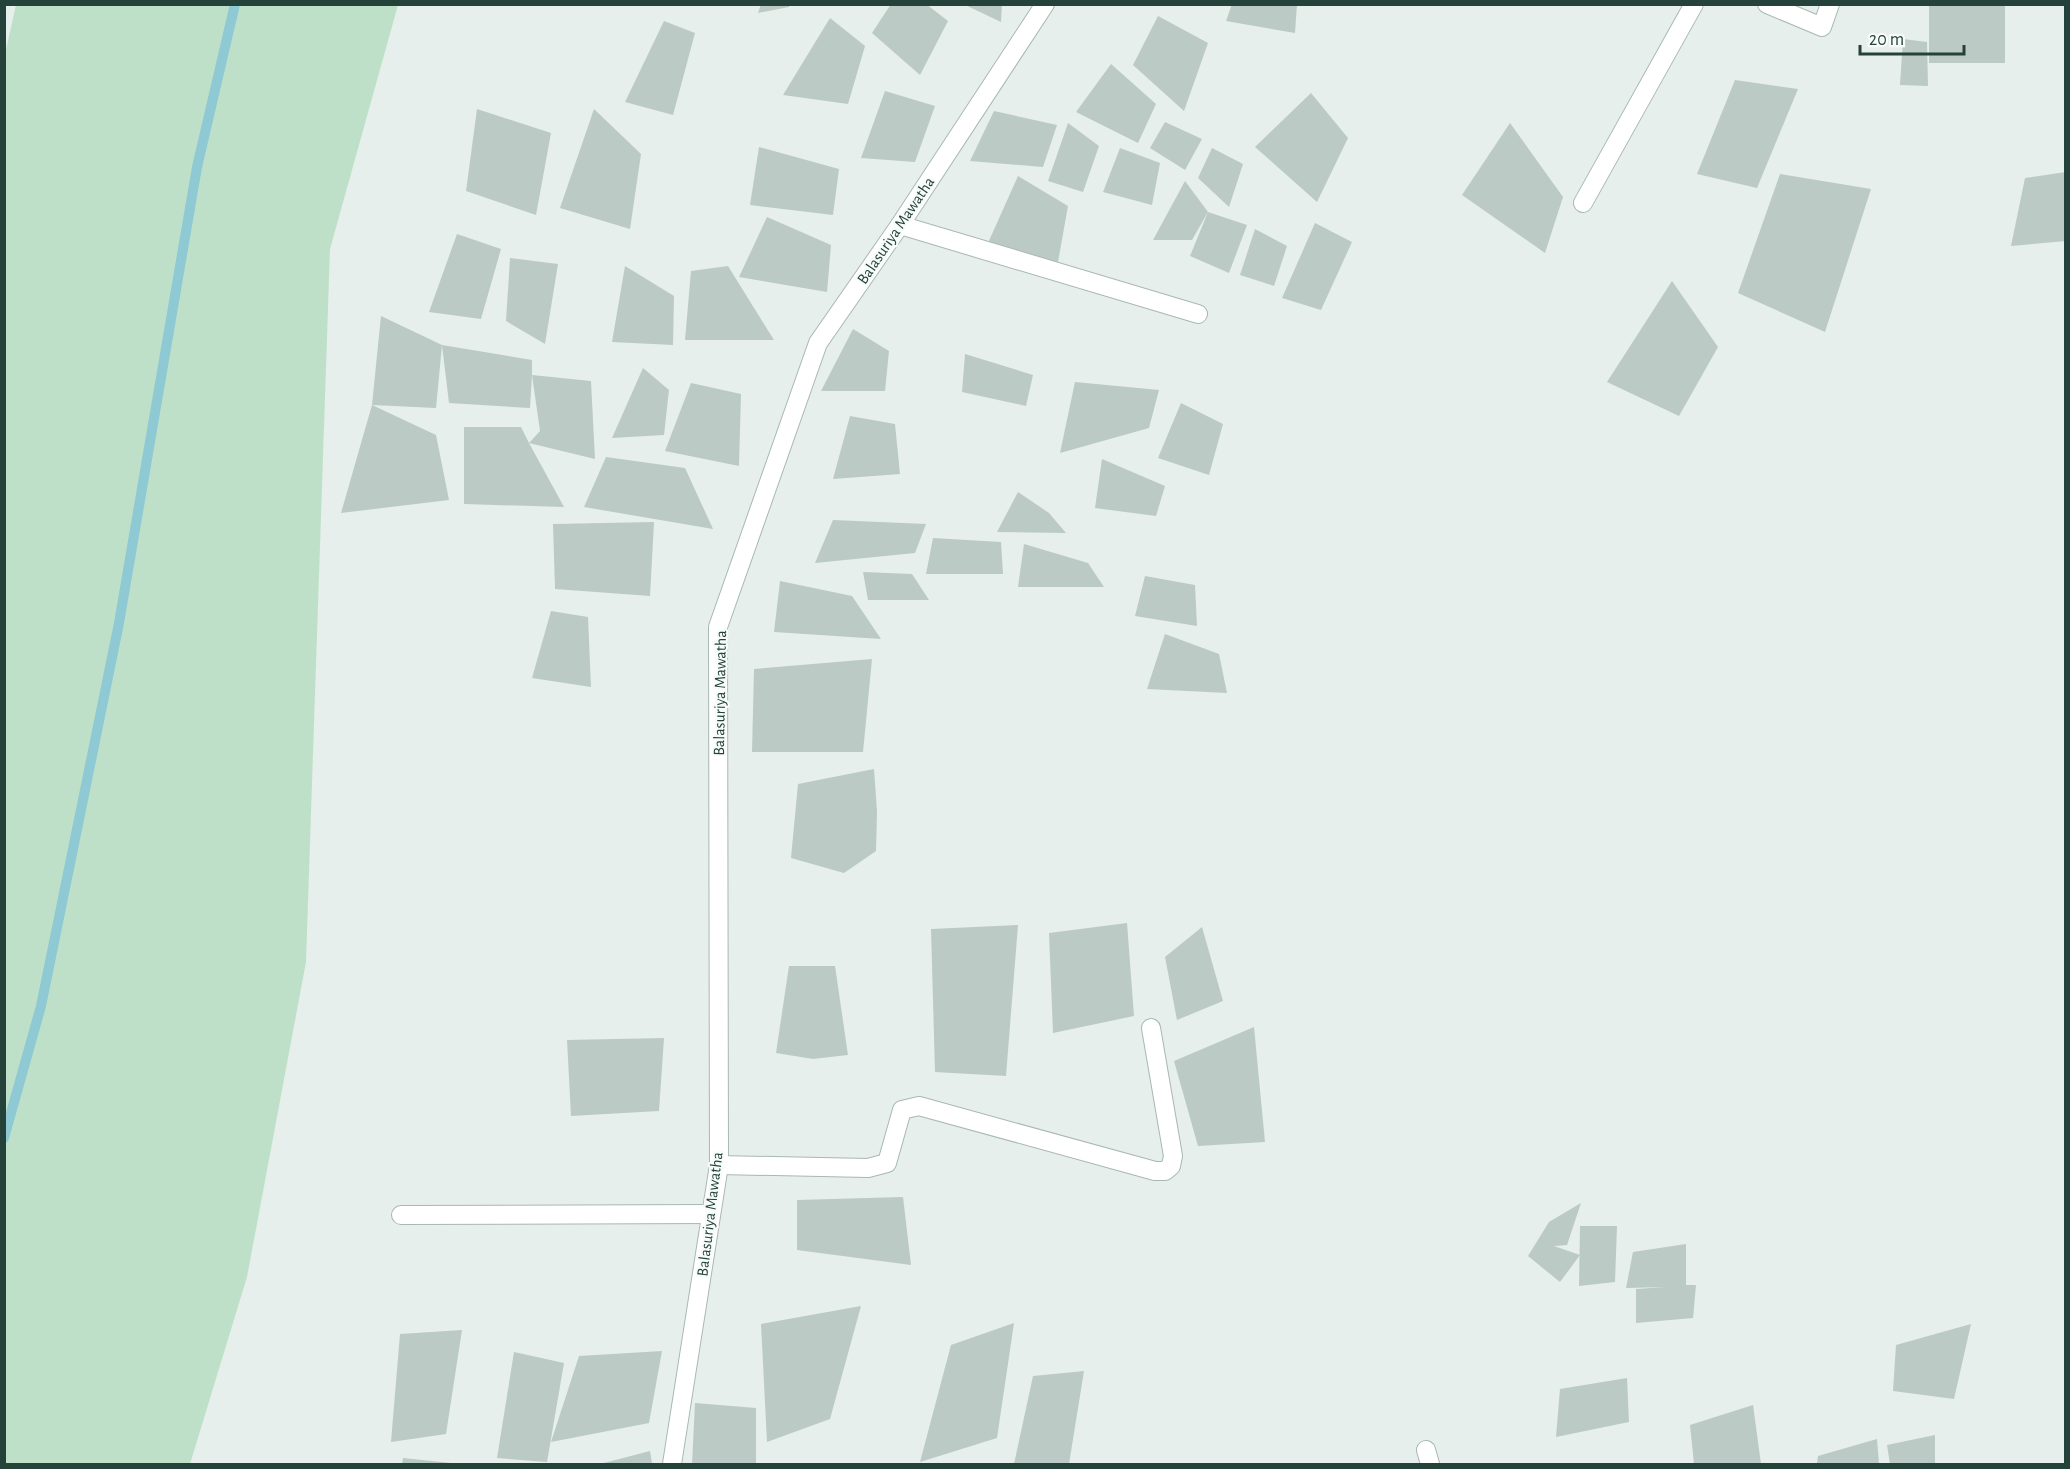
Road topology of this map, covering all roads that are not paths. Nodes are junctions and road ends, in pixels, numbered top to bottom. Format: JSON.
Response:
{"nodes":[{"id":1,"x":1045,"y":4,"type":"edge"},
{"id":2,"x":1694,"y":4,"type":"edge"},
{"id":3,"x":1767,"y":4,"type":"edge"},
{"id":4,"x":1830,"y":4,"type":"edge"},
{"id":5,"x":1583,"y":203,"type":"dead end"},
{"id":6,"x":900,"y":225,"type":"junction"},
{"id":7,"x":1198,"y":315,"type":"dead end"},
{"id":8,"x":1151,"y":1028,"type":"dead end"},
{"id":9,"x":718,"y":1165,"type":"junction"},
{"id":10,"x":711,"y":1214,"type":"junction"},
{"id":11,"x":402,"y":1215,"type":"dead end"},
{"id":12,"x":672,"y":1464,"type":"edge"}],
"edges":[{"from":1,"to":6,"type":"street","name":"Balasuriya Mawatha"},
{"from":2,"to":5,"type":"street"},
{"from":3,"to":4,"type":"street"},
{"from":6,"to":7,"type":"street"},
{"from":6,"to":9,"type":"street","name":"Balasuriya Mawatha"},
{"from":8,"to":9,"type":"street"},
{"from":9,"to":10,"type":"street","name":"Balasuriya Mawatha"},
{"from":10,"to":11,"type":"street"},
{"from":10,"to":12,"type":"street","name":"Balasuriya Mawatha"}]}
